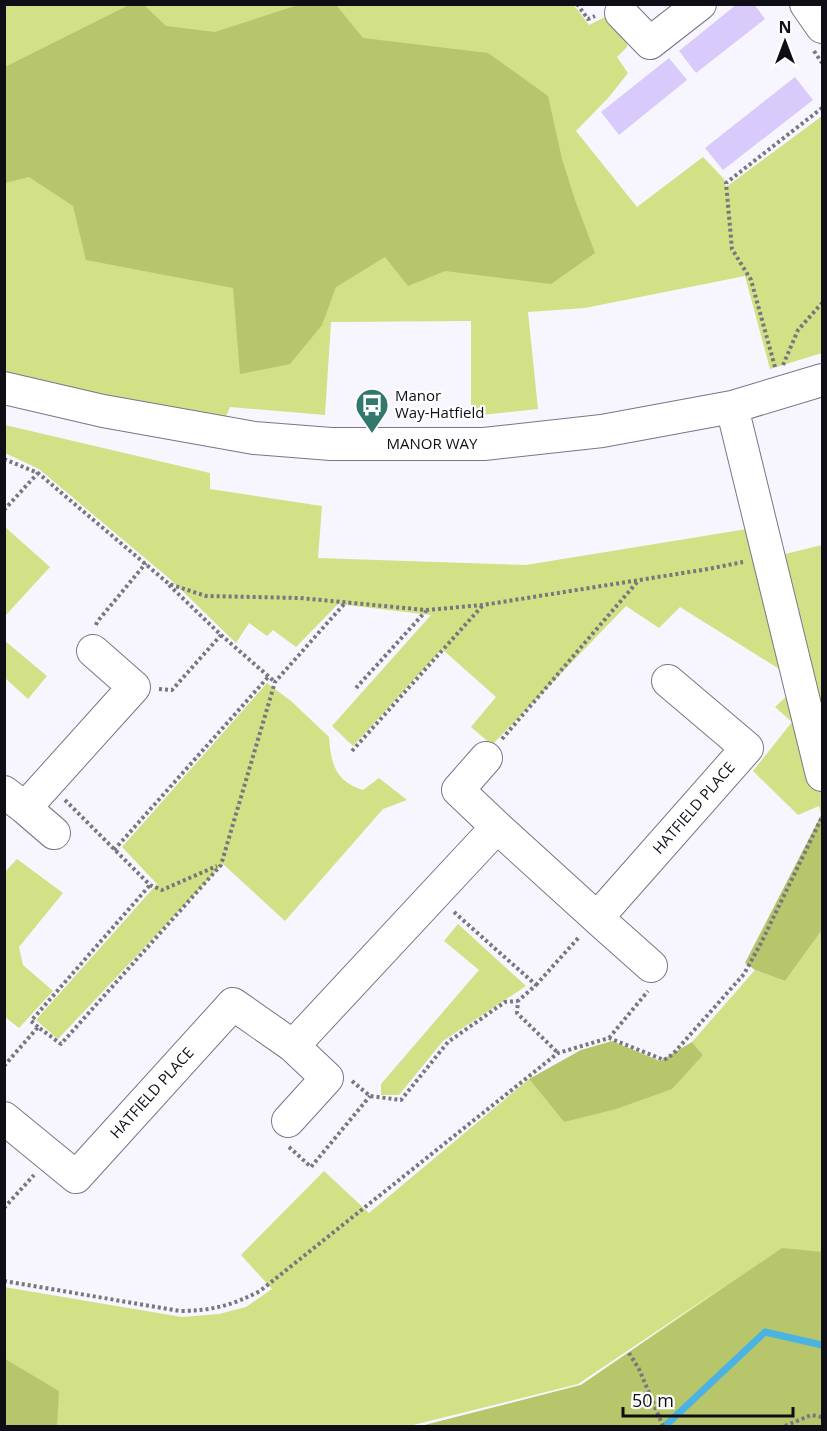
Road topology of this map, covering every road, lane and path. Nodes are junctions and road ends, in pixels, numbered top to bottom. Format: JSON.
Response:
{"nodes":[{"id":1,"x":700,"y":4,"type":"edge"},
{"id":2,"x":806,"y":4,"type":"edge"},
{"id":3,"x":621,"y":13,"type":"dead end"},
{"id":4,"x":822,"y":27,"type":"edge"},
{"id":5,"x":822,"y":108,"type":"edge"},
{"id":6,"x":822,"y":303,"type":"edge"},
{"id":7,"x":792,"y":365,"type":"dead end"},
{"id":8,"x":782,"y":368,"type":"junction"},
{"id":9,"x":822,"y":380,"type":"edge"},
{"id":10,"x":4,"y":388,"type":"edge"},
{"id":11,"x":732,"y":407,"type":"junction"},
{"id":12,"x":4,"y":459,"type":"edge"},
{"id":13,"x":38,"y":474,"type":"junction"},
{"id":14,"x":4,"y":510,"type":"edge"},
{"id":15,"x":768,"y":556,"type":"junction"},
{"id":16,"x":146,"y":563,"type":"junction"},
{"id":17,"x":639,"y":580,"type":"junction"},
{"id":18,"x":168,"y":584,"type":"junction"},
{"id":19,"x":346,"y":602,"type":"junction"},
{"id":20,"x":483,"y":605,"type":"junction"},
{"id":21,"x":426,"y":610,"type":"junction"},
{"id":22,"x":221,"y":635,"type":"junction"},
{"id":23,"x":93,"y":651,"type":"joint"},
{"id":24,"x":269,"y":676,"type":"junction"},
{"id":25,"x":668,"y":681,"type":"dead end"},
{"id":26,"x":275,"y":682,"type":"junction"},
{"id":27,"x":134,"y":687,"type":"junction"},
{"id":28,"x":356,"y":688,"type":"dead end"},
{"id":29,"x":352,"y":751,"type":"dead end"},
{"id":30,"x":486,"y":758,"type":"joint"},
{"id":31,"x":822,"y":775,"type":"edge"},
{"id":32,"x":47,"y":783,"type":"junction"},
{"id":33,"x":15,"y":800,"type":"edge"},
{"id":34,"x":822,"y":817,"type":"edge"},
{"id":35,"x":497,"y":827,"type":"junction"},
{"id":36,"x":54,"y":833,"type":"dead end"},
{"id":37,"x":114,"y":850,"type":"junction"},
{"id":38,"x":221,"y":864,"type":"junction"},
{"id":39,"x":150,"y":885,"type":"junction"},
{"id":40,"x":434,"y":894,"type":"junction"},
{"id":41,"x":597,"y":918,"type":"junction"},
{"id":42,"x":651,"y":966,"type":"joint"},
{"id":43,"x":536,"y":985,"type":"junction"},
{"id":44,"x":518,"y":1001,"type":"junction"},
{"id":45,"x":39,"y":1027,"type":"junction"},
{"id":46,"x":609,"y":1038,"type":"junction"},
{"id":47,"x":293,"y":1046,"type":"junction"},
{"id":48,"x":558,"y":1053,"type":"junction"},
{"id":49,"x":4,"y":1066,"type":"edge"},
{"id":50,"x":350,"y":1079,"type":"dead end"},
{"id":51,"x":370,"y":1096,"type":"junction"},
{"id":52,"x":288,"y":1121,"type":"joint"},
{"id":53,"x":8,"y":1127,"type":"edge"},
{"id":54,"x":51,"y":1156,"type":"junction"},
{"id":55,"x":4,"y":1208,"type":"edge"},
{"id":56,"x":4,"y":1281,"type":"edge"},
{"id":57,"x":629,"y":1353,"type":"dead end"},
{"id":58,"x":822,"y":1418,"type":"edge"},
{"id":59,"x":663,"y":1426,"type":"edge"},
{"id":60,"x":785,"y":1426,"type":"edge"}],
"edges":[{"from":1,"to":3,"type":"street"},
{"from":2,"to":4,"type":"street"},
{"from":5,"to":8,"type":"path"},
{"from":6,"to":8,"type":"path"},
{"from":7,"to":8,"type":"path"},
{"from":9,"to":11,"type":"street","name":"MANOR WAY"},
{"from":10,"to":11,"type":"street","name":"MANOR WAY"},
{"from":11,"to":15,"type":"street"},
{"from":12,"to":13,"type":"path"},
{"from":13,"to":14,"type":"path"},
{"from":13,"to":16,"type":"path"},
{"from":15,"to":17,"type":"path"},
{"from":15,"to":31,"type":"street"},
{"from":16,"to":18,"type":"path"},
{"from":16,"to":23,"type":"path"},
{"from":17,"to":20,"type":"path"},
{"from":17,"to":30,"type":"path"},
{"from":18,"to":19,"type":"path"},
{"from":18,"to":22,"type":"path"},
{"from":19,"to":21,"type":"path"},
{"from":19,"to":26,"type":"path"},
{"from":20,"to":21,"type":"path"},
{"from":20,"to":29,"type":"path"},
{"from":21,"to":28,"type":"path"},
{"from":22,"to":24,"type":"path"},
{"from":22,"to":27,"type":"path"},
{"from":23,"to":27,"type":"street"},
{"from":24,"to":26,"type":"path"},
{"from":24,"to":37,"type":"path"},
{"from":25,"to":41,"type":"street","name":"HATFIELD PLACE"},
{"from":26,"to":38,"type":"path"},
{"from":27,"to":32,"type":"street"},
{"from":30,"to":35,"type":"street"},
{"from":32,"to":33,"type":"street"},
{"from":32,"to":37,"type":"path"},
{"from":33,"to":36,"type":"street"},
{"from":34,"to":46,"type":"path"},
{"from":35,"to":40,"type":"street"},
{"from":35,"to":41,"type":"street"},
{"from":37,"to":39,"type":"path"},
{"from":38,"to":39,"type":"path"},
{"from":38,"to":45,"type":"path"},
{"from":39,"to":45,"type":"path"},
{"from":40,"to":43,"type":"path"},
{"from":40,"to":47,"type":"street"},
{"from":41,"to":42,"type":"street"},
{"from":41,"to":43,"type":"path"},
{"from":42,"to":46,"type":"path"},
{"from":43,"to":44,"type":"path"},
{"from":44,"to":48,"type":"path"},
{"from":44,"to":51,"type":"path"},
{"from":45,"to":49,"type":"path"},
{"from":46,"to":48,"type":"path"},
{"from":47,"to":52,"type":"street","name":"HATFIELD PLACE"},
{"from":47,"to":54,"type":"street","name":"HATFIELD PLACE"},
{"from":48,"to":56,"type":"path"},
{"from":50,"to":51,"type":"path"},
{"from":51,"to":52,"type":"path"},
{"from":53,"to":54,"type":"street","name":"HATFIELD PLACE"},
{"from":54,"to":55,"type":"path"},
{"from":57,"to":59,"type":"path"},
{"from":58,"to":60,"type":"path"}]}
